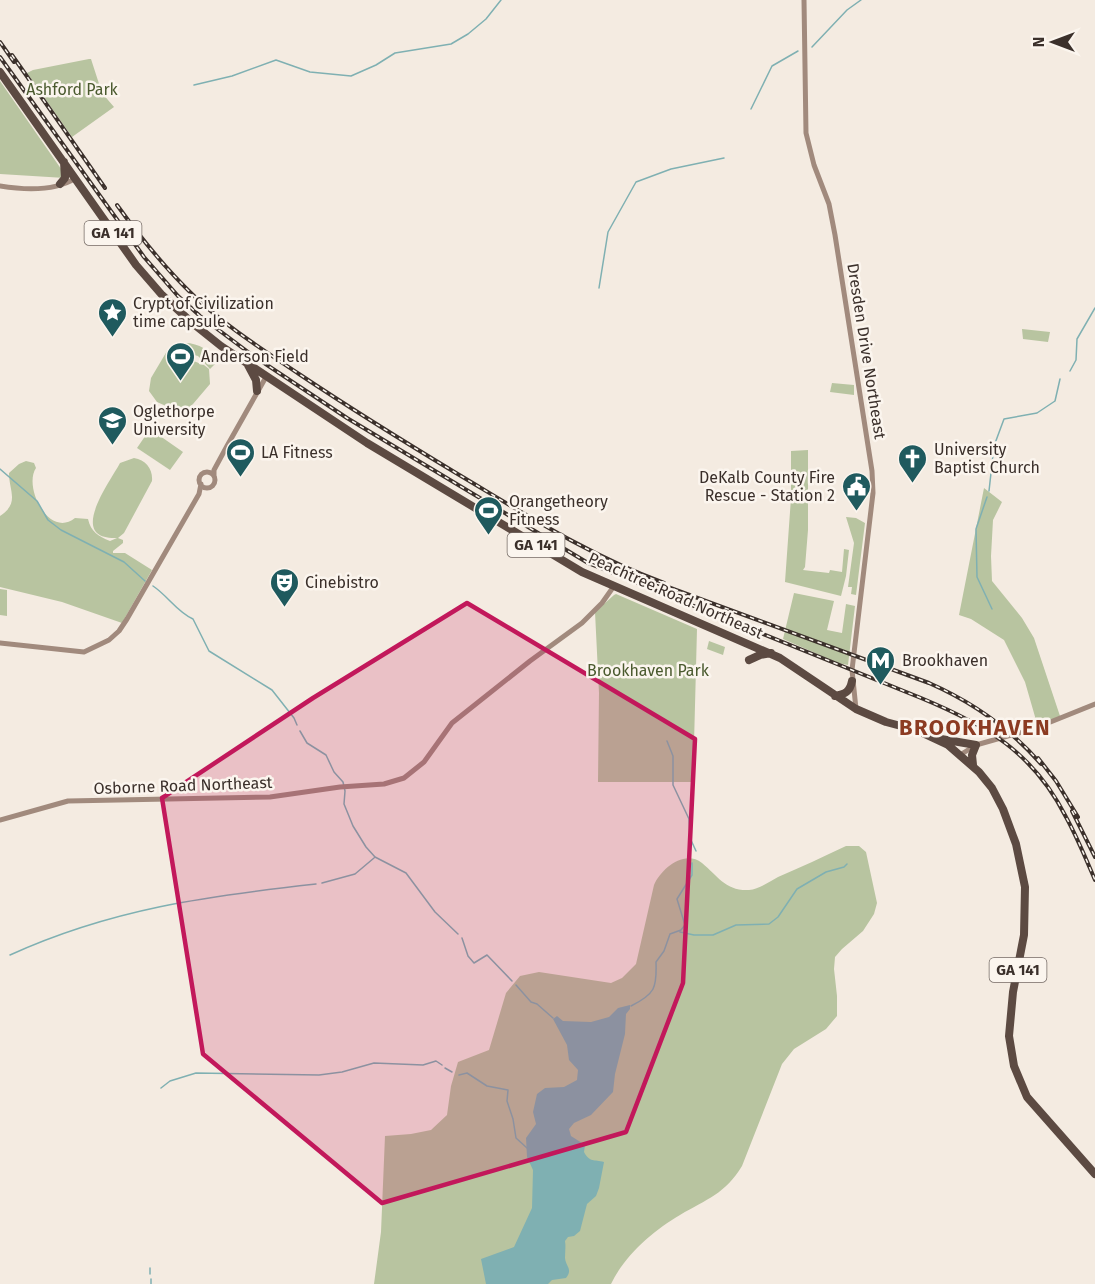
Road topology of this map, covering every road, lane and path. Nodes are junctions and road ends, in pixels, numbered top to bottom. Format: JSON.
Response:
{"nodes":[{"id":1,"x":804,"y":0,"type":"edge"},
{"id":2,"x":0,"y":72,"type":"edge"},
{"id":3,"x":64,"y":162,"type":"junction"},
{"id":4,"x":76,"y":178,"type":"junction"},
{"id":5,"x":60,"y":184,"type":"junction"},
{"id":6,"x":0,"y":186,"type":"edge"},
{"id":7,"x":83,"y":189,"type":"junction"},
{"id":8,"x":248,"y":365,"type":"junction"},
{"id":9,"x":266,"y":377,"type":"junction"},
{"id":10,"x":257,"y":391,"type":"junction"},
{"id":11,"x":227,"y":446,"type":"junction"},
{"id":12,"x":207,"y":472,"type":"junction"},
{"id":13,"x":214,"y":476,"type":"junction"},
{"id":14,"x":203,"y":486,"type":"junction"},
{"id":15,"x":614,"y":586,"type":"junction"},
{"id":16,"x":0,"y":643,"type":"edge"},
{"id":17,"x":771,"y":653,"type":"junction"},
{"id":18,"x":749,"y":660,"type":"dead end"},
{"id":19,"x":852,"y":681,"type":"junction"},
{"id":20,"x":835,"y":696,"type":"junction"},
{"id":21,"x":1095,"y":704,"type":"edge"},
{"id":22,"x":856,"y":709,"type":"junction"},
{"id":23,"x":935,"y":738,"type":"junction"},
{"id":24,"x":976,"y":745,"type":"junction"},
{"id":25,"x":960,"y":755,"type":"junction"},
{"id":26,"x":973,"y":765,"type":"junction"},
{"id":27,"x":0,"y":820,"type":"edge"},
{"id":28,"x":1095,"y":1174,"type":"edge"}],
"edges":[{"from":1,"to":19,"type":"street","name":"Dresden Drive Northeast"},
{"from":2,"to":3,"type":"highway","name":"Peachtree Road Northeast","number":"GA 141"},
{"from":3,"to":4,"type":"highway","name":"Peachtree Road Northeast","number":"GA 141"},
{"from":3,"to":5,"type":"highway"},
{"from":4,"to":5,"type":"street"},
{"from":4,"to":7,"type":"highway","name":"Peachtree Road Northeast","number":"GA 141"},
{"from":5,"to":6,"type":"street"},
{"from":5,"to":7,"type":"highway"},
{"from":7,"to":8,"type":"highway","name":"Peachtree Road Northeast","number":"GA 141"},
{"from":8,"to":9,"type":"highway","name":"Peachtree Road Northeast","number":"GA 141"},
{"from":8,"to":10,"type":"highway"},
{"from":9,"to":10,"type":"street"},
{"from":9,"to":15,"type":"highway","name":"Peachtree Road Northeast","number":"GA 141"},
{"from":10,"to":11,"type":"street"},
{"from":11,"to":12,"type":"street"},
{"from":11,"to":13,"type":"street"},
{"from":12,"to":13,"type":"street"},
{"from":12,"to":14,"type":"street"},
{"from":13,"to":14,"type":"street"},
{"from":14,"to":16,"type":"street"},
{"from":15,"to":17,"type":"highway","name":"Peachtree Road Northeast","number":"GA 141"},
{"from":15,"to":27,"type":"street","name":"Osborne Road Northeast"},
{"from":17,"to":18,"type":"highway"},
{"from":17,"to":20,"type":"highway","name":"Peachtree Road Northeast","number":"GA 141"},
{"from":19,"to":20,"type":"highway"},
{"from":19,"to":22,"type":"street","name":"Dresden Drive Northeast"},
{"from":20,"to":22,"type":"highway","name":"Peachtree Road Northeast","number":"GA 141"},
{"from":21,"to":24,"type":"street"},
{"from":22,"to":23,"type":"highway","name":"Peachtree Road Northeast","number":"GA 141"},
{"from":23,"to":24,"type":"highway"},
{"from":23,"to":25,"type":"highway","name":"Peachtree Road Northeast","number":"GA 141"},
{"from":24,"to":25,"type":"street"},
{"from":24,"to":26,"type":"highway"},
{"from":25,"to":26,"type":"highway","name":"Peachtree Road Northeast","number":"GA 141"},
{"from":26,"to":28,"type":"highway","name":"Peachtree Road Northeast","number":"GA 141"}]}
